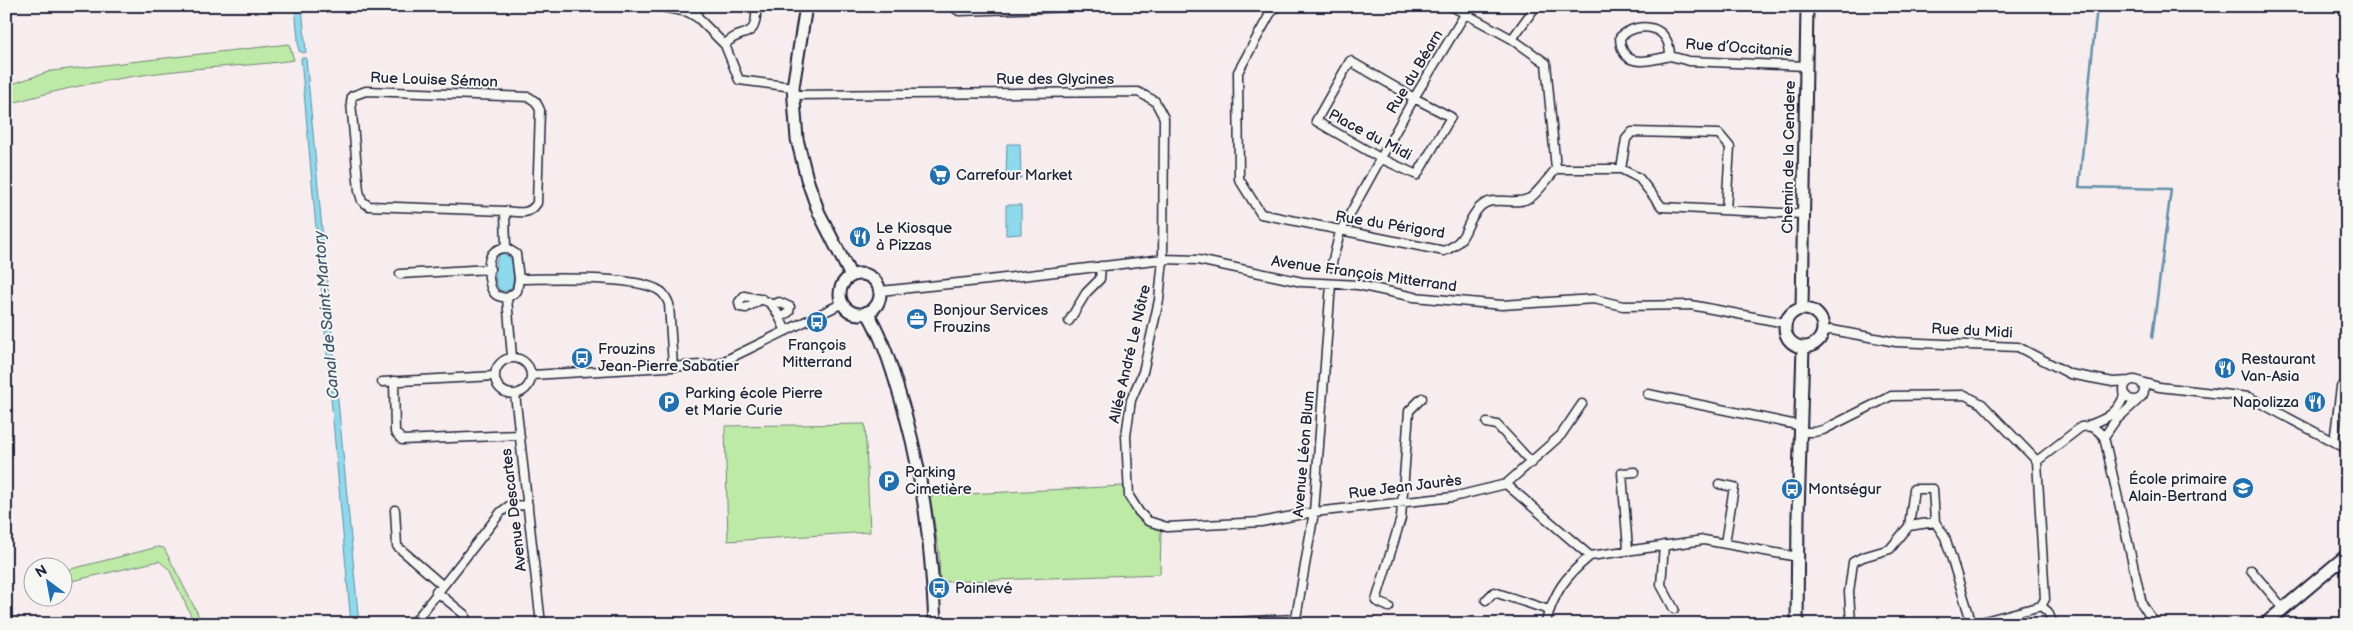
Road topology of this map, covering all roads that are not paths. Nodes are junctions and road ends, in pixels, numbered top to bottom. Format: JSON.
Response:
{"nodes":[{"id":1,"x":656,"y":6,"type":"edge"},
{"id":2,"x":696,"y":6,"type":"edge"},
{"id":3,"x":756,"y":6,"type":"edge"},
{"id":4,"x":806,"y":6,"type":"edge"},
{"id":5,"x":952,"y":6,"type":"edge"},
{"id":6,"x":1097,"y":6,"type":"edge"},
{"id":7,"x":1263,"y":6,"type":"edge"},
{"id":8,"x":1278,"y":6,"type":"edge"},
{"id":9,"x":1451,"y":6,"type":"edge"},
{"id":10,"x":1470,"y":6,"type":"edge"},
{"id":11,"x":1536,"y":6,"type":"edge"},
{"id":12,"x":1807,"y":6,"type":"edge"},
{"id":13,"x":1270,"y":14,"type":"junction"},
{"id":14,"x":1466,"y":14,"type":"junction"},
{"id":15,"x":698,"y":18,"type":"junction"},
{"id":16,"x":1512,"y":39,"type":"junction"},
{"id":17,"x":725,"y":45,"type":"junction"},
{"id":18,"x":1670,"y":56,"type":"junction"},
{"id":19,"x":1806,"y":66,"type":"junction"},
{"id":20,"x":794,"y":91,"type":"junction"},
{"id":21,"x":1414,"y":98,"type":"junction"},
{"id":22,"x":1380,"y":158,"type":"junction"},
{"id":23,"x":1556,"y":169,"type":"junction"},
{"id":24,"x":1621,"y":169,"type":"junction"},
{"id":25,"x":1726,"y":210,"type":"junction"},
{"id":26,"x":505,"y":211,"type":"junction"},
{"id":27,"x":1803,"y":214,"type":"junction"},
{"id":28,"x":1340,"y":232,"type":"junction"},
{"id":29,"x":506,"y":248,"type":"junction"},
{"id":30,"x":1163,"y":259,"type":"junction"},
{"id":31,"x":1101,"y":266,"type":"junction"},
{"id":32,"x":1331,"y":267,"type":"dead end"},
{"id":33,"x":490,"y":269,"type":"junction"},
{"id":34,"x":400,"y":274,"type":"dead end"},
{"id":35,"x":851,"y":276,"type":"junction"},
{"id":36,"x":519,"y":279,"type":"junction"},
{"id":37,"x":1331,"y":284,"type":"junction"},
{"id":38,"x":880,"y":291,"type":"junction"},
{"id":39,"x":507,"y":298,"type":"junction"},
{"id":40,"x":762,"y":299,"type":"dead end"},
{"id":41,"x":842,"y":303,"type":"junction"},
{"id":42,"x":773,"y":305,"type":"junction"},
{"id":43,"x":1802,"y":309,"type":"junction"},
{"id":44,"x":867,"y":312,"type":"junction"},
{"id":45,"x":780,"y":318,"type":"junction"},
{"id":46,"x":1069,"y":321,"type":"dead end"},
{"id":47,"x":1785,"y":323,"type":"junction"},
{"id":48,"x":786,"y":331,"type":"junction"},
{"id":49,"x":1823,"y":331,"type":"junction"},
{"id":50,"x":1803,"y":347,"type":"junction"},
{"id":51,"x":512,"y":357,"type":"junction"},
{"id":52,"x":673,"y":367,"type":"junction"},
{"id":53,"x":532,"y":374,"type":"junction"},
{"id":54,"x":495,"y":376,"type":"junction"},
{"id":55,"x":394,"y":381,"type":"junction"},
{"id":56,"x":2130,"y":381,"type":"junction"},
{"id":57,"x":382,"y":382,"type":"dead end"},
{"id":58,"x":2113,"y":382,"type":"junction"},
{"id":59,"x":2140,"y":382,"type":"junction"},
{"id":60,"x":2159,"y":387,"type":"junction"},
{"id":61,"x":2342,"y":387,"type":"dead end"},
{"id":62,"x":2125,"y":393,"type":"junction"},
{"id":63,"x":515,"y":394,"type":"junction"},
{"id":64,"x":1648,"y":394,"type":"dead end"},
{"id":65,"x":2142,"y":396,"type":"junction"},
{"id":66,"x":1422,"y":398,"type":"dead end"},
{"id":67,"x":1582,"y":404,"type":"dead end"},
{"id":68,"x":1487,"y":423,"type":"dead end"},
{"id":69,"x":2089,"y":425,"type":"junction"},
{"id":70,"x":1802,"y":429,"type":"junction"},
{"id":71,"x":519,"y":435,"type":"junction"},
{"id":72,"x":2104,"y":437,"type":"junction"},
{"id":73,"x":2334,"y":442,"type":"junction"},
{"id":74,"x":2347,"y":449,"type":"edge"},
{"id":75,"x":2037,"y":461,"type":"junction"},
{"id":76,"x":1532,"y":463,"type":"junction"},
{"id":77,"x":1636,"y":472,"type":"dead end"},
{"id":78,"x":1506,"y":484,"type":"junction"},
{"id":79,"x":1719,"y":484,"type":"dead end"},
{"id":80,"x":1402,"y":502,"type":"junction"},
{"id":81,"x":528,"y":505,"type":"junction"},
{"id":82,"x":395,"y":510,"type":"dead end"},
{"id":83,"x":1314,"y":512,"type":"junction"},
{"id":84,"x":1934,"y":522,"type":"junction"},
{"id":85,"x":1909,"y":526,"type":"junction"},
{"id":86,"x":1725,"y":543,"type":"junction"},
{"id":87,"x":1664,"y":545,"type":"junction"},
{"id":88,"x":1628,"y":549,"type":"junction"},
{"id":89,"x":2347,"y":555,"type":"edge"},
{"id":90,"x":1590,"y":556,"type":"junction"},
{"id":91,"x":1798,"y":558,"type":"junction"},
{"id":92,"x":2251,"y":570,"type":"dead end"},
{"id":93,"x":442,"y":585,"type":"junction"},
{"id":94,"x":436,"y":591,"type":"junction"},
{"id":95,"x":1486,"y":600,"type":"dead end"},
{"id":96,"x":2041,"y":606,"type":"junction"},
{"id":97,"x":1390,"y":607,"type":"dead end"},
{"id":98,"x":2283,"y":608,"type":"junction"},
{"id":99,"x":1674,"y":609,"type":"dead end"},
{"id":100,"x":1550,"y":610,"type":"junction"},
{"id":101,"x":1295,"y":622,"type":"edge"},
{"id":102,"x":412,"y":624,"type":"edge"},
{"id":103,"x":465,"y":624,"type":"edge"},
{"id":104,"x":541,"y":624,"type":"edge"},
{"id":105,"x":935,"y":624,"type":"edge"},
{"id":106,"x":1190,"y":624,"type":"edge"},
{"id":107,"x":1545,"y":624,"type":"edge"},
{"id":108,"x":1797,"y":624,"type":"edge"},
{"id":109,"x":1851,"y":624,"type":"edge"},
{"id":110,"x":1973,"y":624,"type":"edge"},
{"id":111,"x":2053,"y":624,"type":"edge"},
{"id":112,"x":2156,"y":624,"type":"edge"},
{"id":113,"x":2265,"y":624,"type":"edge"}],
"edges":[{"from":1,"to":15,"type":"street"},
{"from":2,"to":15,"type":"street"},
{"from":3,"to":17,"type":"street"},
{"from":4,"to":20,"type":"street"},
{"from":5,"to":6,"type":"street"},
{"from":7,"to":13,"type":"street"},
{"from":8,"to":13,"type":"street","name":"Rue du Périgord"},
{"from":9,"to":14,"type":"street"},
{"from":10,"to":14,"type":"street","name":"Rue du Béarn"},
{"from":11,"to":16,"type":"street"},
{"from":12,"to":19,"type":"street","name":"Chemin de la Cendere"},
{"from":13,"to":28,"type":"street","name":"Rue du Périgord"},
{"from":14,"to":16,"type":"street"},
{"from":14,"to":21,"type":"street","name":"Rue du Béarn"},
{"from":15,"to":17,"type":"street"},
{"from":16,"to":23,"type":"street"},
{"from":17,"to":20,"type":"street","name":"Rue des Glycines"},
{"from":18,"to":18,"type":"street","name":"Rue d’Occitanie"},
{"from":18,"to":19,"type":"street","name":"Rue d’Occitanie"},
{"from":19,"to":27,"type":"street","name":"Chemin de la Cendere"},
{"from":20,"to":30,"type":"street","name":"Rue des Glycines"},
{"from":20,"to":35,"type":"street"},
{"from":21,"to":22,"type":"street","name":"Rue du Béarn"},
{"from":21,"to":22,"type":"street","name":"Place du Midi"},
{"from":21,"to":22,"type":"street","name":"Place du Midi"},
{"from":22,"to":28,"type":"street","name":"Rue du Béarn"},
{"from":23,"to":24,"type":"street"},
{"from":23,"to":28,"type":"street","name":"Rue du Périgord"},
{"from":24,"to":25,"type":"street"},
{"from":24,"to":25,"type":"street"},
{"from":25,"to":27,"type":"street"},
{"from":26,"to":26,"type":"street","name":"Rue Louise Sémon"},
{"from":26,"to":29,"type":"street"},
{"from":27,"to":43,"type":"street","name":"Chemin de la Cendere"},
{"from":28,"to":32,"type":"street","name":"Rue du Béarn"},
{"from":29,"to":33,"type":"street"},
{"from":29,"to":36,"type":"street"},
{"from":30,"to":31,"type":"street","name":"Avenue François Mitterrand"},
{"from":30,"to":37,"type":"street","name":"Avenue François Mitterrand"},
{"from":30,"to":83,"type":"street","name":"Allée André Le Nôtre"},
{"from":31,"to":38,"type":"street","name":"Avenue François Mitterrand"},
{"from":31,"to":46,"type":"street"},
{"from":33,"to":34,"type":"street"},
{"from":33,"to":39,"type":"street"},
{"from":35,"to":38,"type":"street"},
{"from":35,"to":41,"type":"street"},
{"from":36,"to":39,"type":"street"},
{"from":36,"to":52,"type":"street"},
{"from":37,"to":47,"type":"street","name":"Avenue François Mitterrand"},
{"from":37,"to":83,"type":"street","name":"Avenue Léon Blum"},
{"from":38,"to":44,"type":"street"},
{"from":39,"to":51,"type":"street"},
{"from":40,"to":42,"type":"street"},
{"from":41,"to":44,"type":"street"},
{"from":41,"to":48,"type":"street"},
{"from":42,"to":45,"type":"street"},
{"from":42,"to":45,"type":"street"},
{"from":43,"to":47,"type":"street"},
{"from":43,"to":49,"type":"street"},
{"from":44,"to":105,"type":"street"},
{"from":45,"to":48,"type":"street"},
{"from":47,"to":50,"type":"street"},
{"from":48,"to":52,"type":"street"},
{"from":49,"to":50,"type":"street"},
{"from":49,"to":58,"type":"street","name":"Rue du Midi"},
{"from":50,"to":70,"type":"street"},
{"from":51,"to":53,"type":"street"},
{"from":51,"to":54,"type":"street"},
{"from":52,"to":53,"type":"street"},
{"from":53,"to":63,"type":"street"},
{"from":54,"to":55,"type":"street"},
{"from":54,"to":63,"type":"street"},
{"from":55,"to":57,"type":"street"},
{"from":55,"to":71,"type":"street"},
{"from":56,"to":58,"type":"street","name":"Rue du Midi"},
{"from":56,"to":59,"type":"street","name":"Rue du Midi"},
{"from":56,"to":62,"type":"street"},
{"from":58,"to":62,"type":"street"},
{"from":59,"to":60,"type":"street","name":"Rue du Midi"},
{"from":59,"to":65,"type":"street"},
{"from":60,"to":65,"type":"street"},
{"from":60,"to":73,"type":"street","name":"Rue du Midi"},
{"from":61,"to":73,"type":"street"},
{"from":62,"to":65,"type":"street"},
{"from":62,"to":69,"type":"street"},
{"from":63,"to":71,"type":"street","name":"Avenue Descartes"},
{"from":64,"to":70,"type":"street"},
{"from":65,"to":72,"type":"street"},
{"from":66,"to":80,"type":"street"},
{"from":67,"to":76,"type":"street"},
{"from":68,"to":76,"type":"street"},
{"from":69,"to":72,"type":"street"},
{"from":69,"to":75,"type":"street"},
{"from":70,"to":75,"type":"street"},
{"from":70,"to":91,"type":"street"},
{"from":71,"to":81,"type":"street","name":"Avenue Descartes"},
{"from":72,"to":112,"type":"street"},
{"from":73,"to":74,"type":"street","name":"Rue du Midi"},
{"from":75,"to":96,"type":"street"},
{"from":76,"to":78,"type":"street"},
{"from":77,"to":88,"type":"street"},
{"from":78,"to":80,"type":"street","name":"Rue Jean Jaurès"},
{"from":78,"to":90,"type":"street"},
{"from":79,"to":86,"type":"street"},
{"from":80,"to":83,"type":"street","name":"Rue Jean Jaurès"},
{"from":80,"to":97,"type":"street"},
{"from":81,"to":93,"type":"street"},
{"from":81,"to":104,"type":"street","name":"Avenue Descartes"},
{"from":82,"to":93,"type":"street"},
{"from":83,"to":101,"type":"street","name":"Avenue Léon Blum"},
{"from":84,"to":85,"type":"street"},
{"from":84,"to":85,"type":"street"},
{"from":84,"to":110,"type":"street"},
{"from":85,"to":109,"type":"street"},
{"from":86,"to":87,"type":"street"},
{"from":86,"to":91,"type":"street"},
{"from":87,"to":88,"type":"street"},
{"from":87,"to":99,"type":"street"},
{"from":88,"to":90,"type":"street"},
{"from":89,"to":98,"type":"street"},
{"from":90,"to":100,"type":"street"},
{"from":91,"to":108,"type":"street"},
{"from":92,"to":98,"type":"street"},
{"from":93,"to":94,"type":"street"},
{"from":94,"to":102,"type":"street"},
{"from":94,"to":103,"type":"street"},
{"from":95,"to":100,"type":"street"},
{"from":96,"to":110,"type":"street"},
{"from":96,"to":111,"type":"street"},
{"from":98,"to":113,"type":"street"},
{"from":100,"to":107,"type":"street"},
{"from":101,"to":106,"type":"street"}]}
